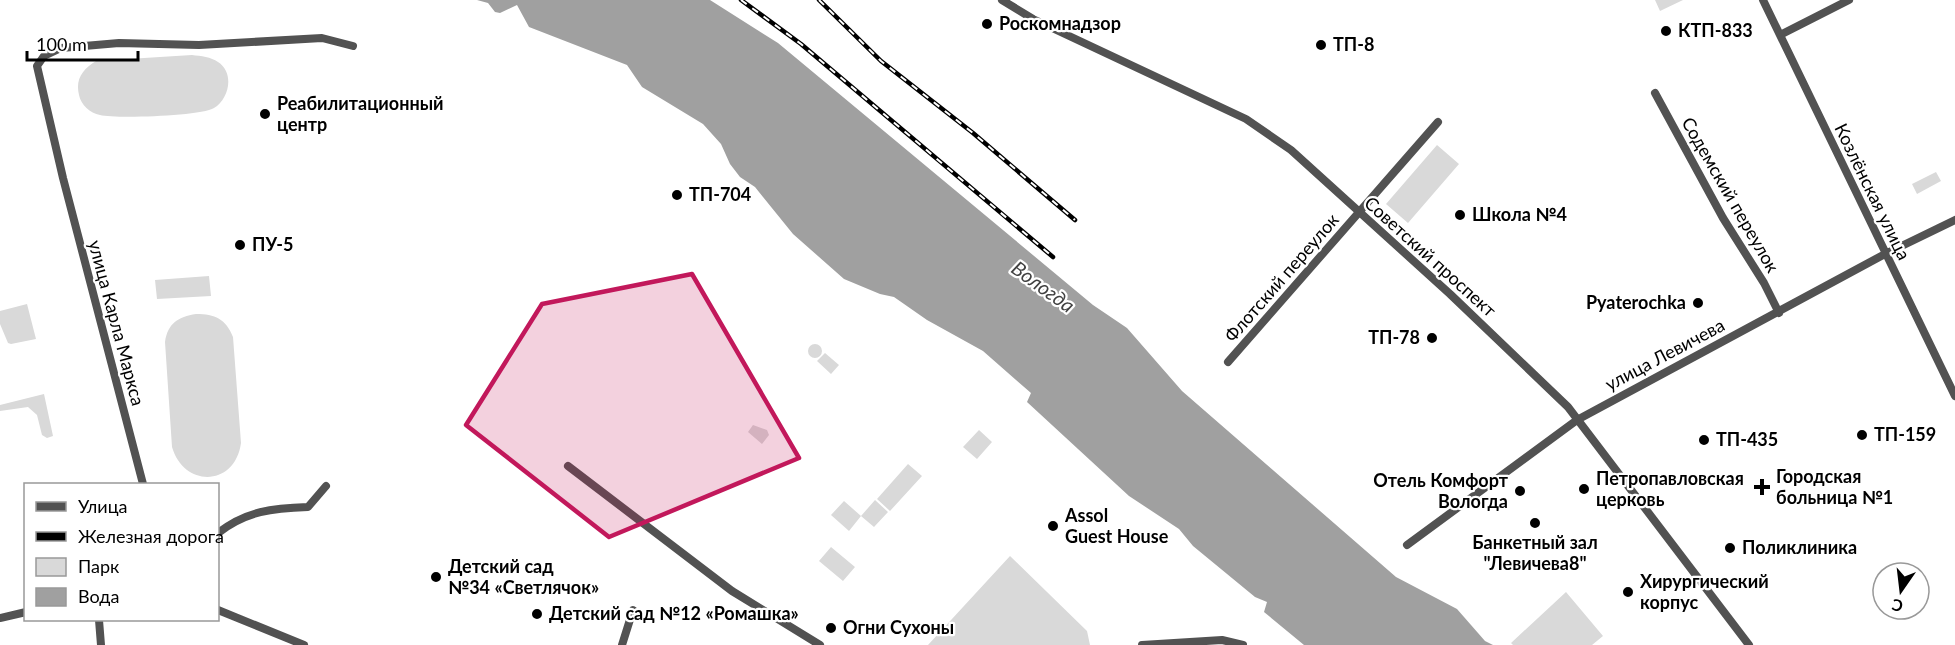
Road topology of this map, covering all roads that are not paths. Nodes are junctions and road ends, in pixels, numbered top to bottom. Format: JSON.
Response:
{"nodes":[{"id":1,"x":1002,"y":0,"type":"edge"},
{"id":2,"x":1763,"y":0,"type":"edge"},
{"id":3,"x":1849,"y":0,"type":"edge"},
{"id":4,"x":1780,"y":34,"type":"junction"},
{"id":5,"x":352,"y":46,"type":"dead end"},
{"id":6,"x":1655,"y":93,"type":"dead end"},
{"id":7,"x":1438,"y":122,"type":"dead end"},
{"id":8,"x":1360,"y":213,"type":"junction"},
{"id":9,"x":1955,"y":220,"type":"edge"},
{"id":10,"x":1885,"y":254,"type":"junction"},
{"id":11,"x":1779,"y":313,"type":"junction"},
{"id":12,"x":1228,"y":362,"type":"dead end"},
{"id":13,"x":1955,"y":396,"type":"edge"},
{"id":14,"x":1577,"y":420,"type":"junction"},
{"id":15,"x":568,"y":466,"type":"dead end"},
{"id":16,"x":143,"y":483,"type":"edge"},
{"id":17,"x":326,"y":486,"type":"dead end"},
{"id":18,"x":219,"y":532,"type":"edge"},
{"id":19,"x":1407,"y":545,"type":"dead end"},
{"id":20,"x":219,"y":610,"type":"edge"},
{"id":21,"x":633,"y":610,"type":"dead end"},
{"id":22,"x":24,"y":612,"type":"edge"},
{"id":23,"x":0,"y":618,"type":"edge"},
{"id":24,"x":99,"y":621,"type":"edge"},
{"id":25,"x":101,"y":645,"type":"edge"},
{"id":26,"x":304,"y":645,"type":"edge"},
{"id":27,"x":622,"y":645,"type":"edge"},
{"id":28,"x":820,"y":645,"type":"edge"},
{"id":29,"x":1142,"y":645,"type":"edge"},
{"id":30,"x":1244,"y":645,"type":"edge"},
{"id":31,"x":1749,"y":645,"type":"edge"}],
"edges":[{"from":1,"to":8,"type":"street","name":"Советский проспект"},
{"from":2,"to":4,"type":"street","name":"Козлёнская улица"},
{"from":3,"to":4,"type":"street"},
{"from":4,"to":10,"type":"street","name":"Козлёнская улица"},
{"from":5,"to":16,"type":"street","name":"улица Карла Маркса"},
{"from":6,"to":11,"type":"street","name":"Содемский переулок"},
{"from":7,"to":8,"type":"street","name":"Флотский переулок"},
{"from":8,"to":12,"type":"street","name":"Флотский переулок"},
{"from":8,"to":14,"type":"street","name":"Советский проспект"},
{"from":9,"to":10,"type":"street","name":"улица Левичева"},
{"from":10,"to":11,"type":"street","name":"улица Левичева"},
{"from":10,"to":13,"type":"street","name":"Козлёнская улица"},
{"from":11,"to":14,"type":"street","name":"улица Левичева"},
{"from":14,"to":19,"type":"street","name":"улица Левичева"},
{"from":14,"to":31,"type":"street","name":"Советский проспект"},
{"from":15,"to":28,"type":"street"},
{"from":17,"to":18,"type":"street"},
{"from":20,"to":26,"type":"street"},
{"from":21,"to":27,"type":"street"},
{"from":22,"to":23,"type":"street"},
{"from":24,"to":25,"type":"street"},
{"from":29,"to":30,"type":"street"}]}
